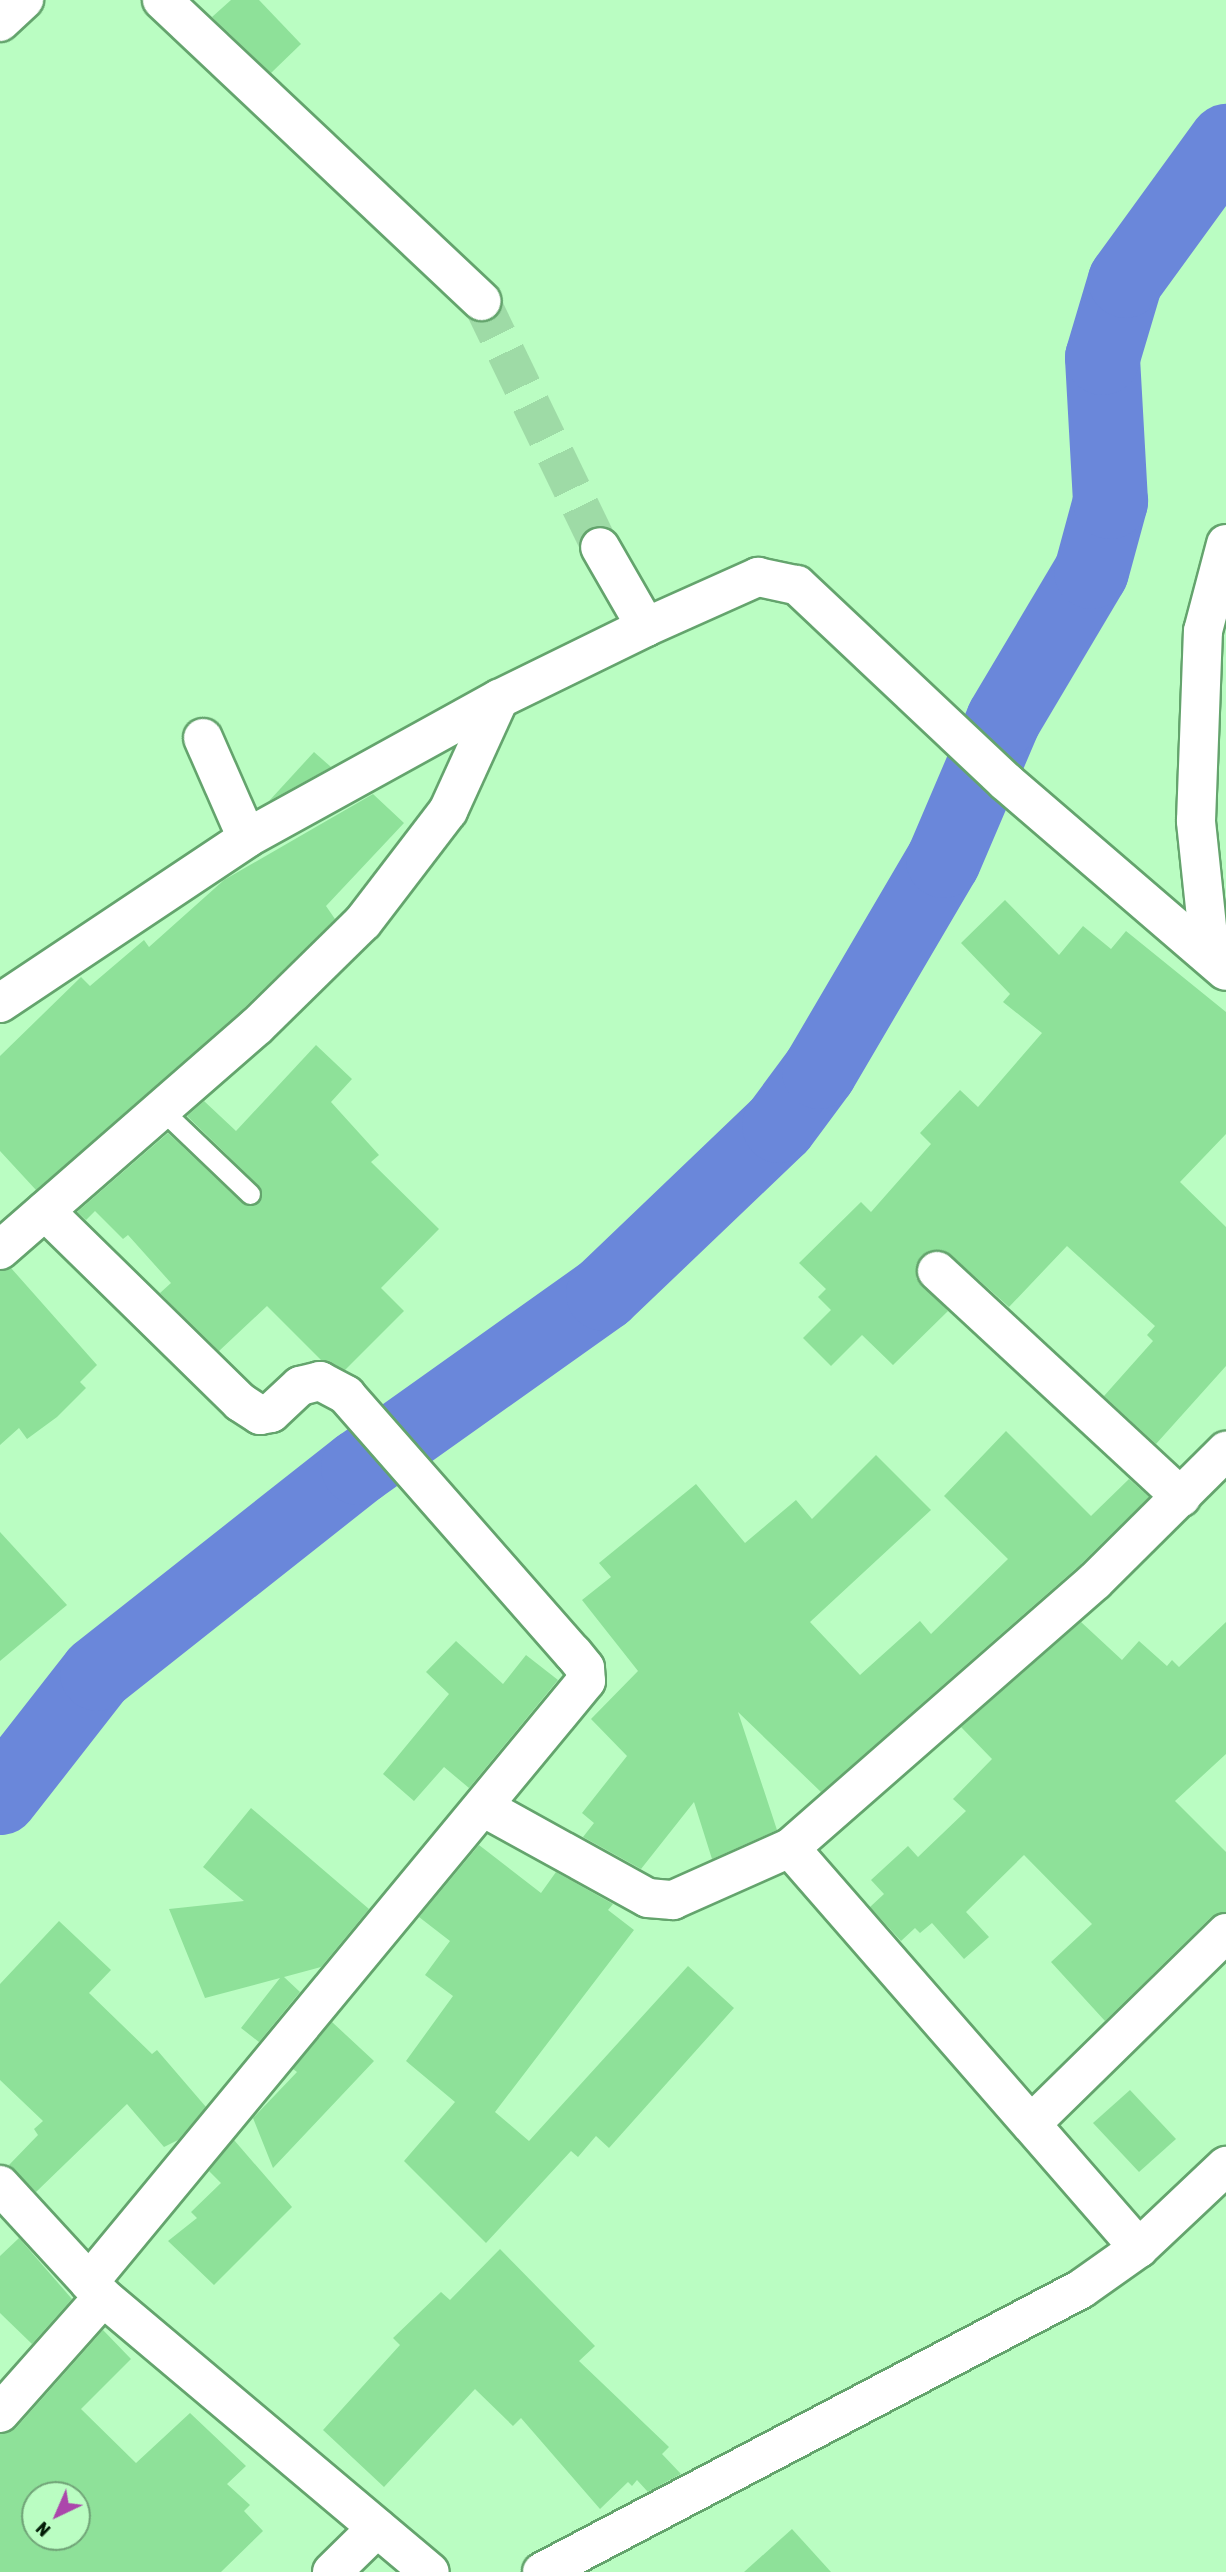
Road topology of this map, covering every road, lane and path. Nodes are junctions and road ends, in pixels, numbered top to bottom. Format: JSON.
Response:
{"nodes":[{"id":1,"x":24,"y":0,"type":"edge"},
{"id":2,"x":162,"y":0,"type":"edge"},
{"id":3,"x":0,"y":22,"type":"edge"},
{"id":4,"x":481,"y":300,"type":"tunnel mouth"},
{"id":5,"x":1226,"y":544,"type":"edge"},
{"id":6,"x":600,"y":547,"type":"tunnel mouth"},
{"id":7,"x":646,"y":627,"type":"junction"},
{"id":8,"x":499,"y":699,"type":"junction"},
{"id":9,"x":203,"y":738,"type":"dead end"},
{"id":10,"x":247,"y":838,"type":"junction"},
{"id":11,"x":1218,"y":963,"type":"edge"},
{"id":12,"x":0,"y":1003,"type":"edge"},
{"id":13,"x":161,"y":1109,"type":"junction"},
{"id":14,"x":250,"y":1194,"type":"dead end"},
{"id":15,"x":45,"y":1211,"type":"junction"},
{"id":16,"x":0,"y":1250,"type":"edge"},
{"id":17,"x":937,"y":1272,"type":"dead end"},
{"id":18,"x":1226,"y":1451,"type":"edge"},
{"id":19,"x":1181,"y":1497,"type":"junction"},
{"id":20,"x":483,"y":1807,"type":"junction"},
{"id":21,"x":790,"y":1848,"type":"junction"},
{"id":22,"x":1226,"y":1933,"type":"edge"},
{"id":23,"x":1031,"y":2124,"type":"junction"},
{"id":24,"x":1226,"y":2166,"type":"edge"},
{"id":25,"x":0,"y":2185,"type":"edge"},
{"id":26,"x":1139,"y":2248,"type":"junction"},
{"id":27,"x":96,"y":2289,"type":"junction"},
{"id":28,"x":0,"y":2413,"type":"edge"},
{"id":29,"x":377,"y":2528,"type":"junction"},
{"id":30,"x":332,"y":2572,"type":"edge"},
{"id":31,"x":430,"y":2572,"type":"edge"},
{"id":32,"x":542,"y":2572,"type":"edge"}],
"edges":[{"from":1,"to":3,"type":"street"},
{"from":2,"to":4,"type":"street"},
{"from":5,"to":11,"type":"street"},
{"from":6,"to":7,"type":"street"},
{"from":7,"to":8,"type":"street"},
{"from":7,"to":11,"type":"street"},
{"from":8,"to":10,"type":"street"},
{"from":8,"to":13,"type":"street"},
{"from":9,"to":10,"type":"street"},
{"from":10,"to":12,"type":"street"},
{"from":13,"to":14,"type":"lane"},
{"from":13,"to":15,"type":"street"},
{"from":15,"to":16,"type":"street"},
{"from":15,"to":20,"type":"street"},
{"from":17,"to":19,"type":"street"},
{"from":18,"to":19,"type":"street"},
{"from":19,"to":21,"type":"street"},
{"from":20,"to":21,"type":"street"},
{"from":20,"to":27,"type":"street"},
{"from":21,"to":23,"type":"street"},
{"from":22,"to":23,"type":"street"},
{"from":23,"to":26,"type":"street"},
{"from":24,"to":26,"type":"street"},
{"from":25,"to":27,"type":"street"},
{"from":26,"to":32,"type":"street"},
{"from":27,"to":28,"type":"street"},
{"from":27,"to":29,"type":"street"},
{"from":29,"to":30,"type":"street"},
{"from":29,"to":31,"type":"street"}]}
